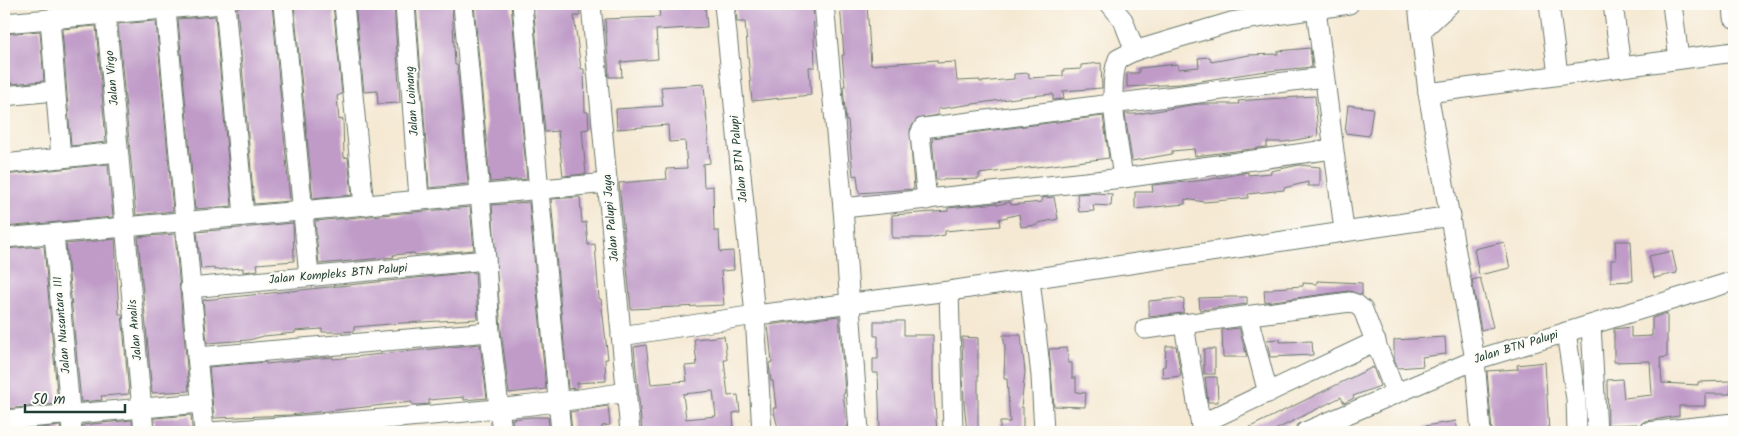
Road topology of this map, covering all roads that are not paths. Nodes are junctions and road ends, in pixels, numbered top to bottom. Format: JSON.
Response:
{"nodes":[{"id":1,"x":224,"y":4,"type":"edge"},
{"id":2,"x":283,"y":4,"type":"edge"},
{"id":3,"x":344,"y":4,"type":"edge"},
{"id":4,"x":405,"y":4,"type":"edge"},
{"id":5,"x":463,"y":4,"type":"edge"},
{"id":6,"x":522,"y":4,"type":"edge"},
{"id":7,"x":591,"y":4,"type":"edge"},
{"id":8,"x":724,"y":4,"type":"edge"},
{"id":9,"x":824,"y":4,"type":"edge"},
{"id":10,"x":1110,"y":4,"type":"edge"},
{"id":11,"x":1349,"y":4,"type":"edge"},
{"id":12,"x":1418,"y":4,"type":"edge"},
{"id":13,"x":1450,"y":4,"type":"edge"},
{"id":14,"x":1549,"y":4,"type":"edge"},
{"id":15,"x":1613,"y":4,"type":"edge"},
{"id":16,"x":1672,"y":4,"type":"edge"},
{"id":17,"x":1733,"y":4,"type":"edge"},
{"id":18,"x":106,"y":9,"type":"edge"},
{"id":19,"x":1316,"y":9,"type":"junction"},
{"id":20,"x":166,"y":10,"type":"junction"},
{"id":21,"x":1229,"y":13,"type":"edge"},
{"id":22,"x":1734,"y":18,"type":"edge"},
{"id":23,"x":50,"y":19,"type":"junction"},
{"id":24,"x":4,"y":23,"type":"edge"},
{"id":25,"x":1421,"y":31,"type":"junction"},
{"id":26,"x":1135,"y":52,"type":"junction"},
{"id":27,"x":1734,"y":52,"type":"edge"},
{"id":28,"x":1679,"y":59,"type":"junction"},
{"id":29,"x":1621,"y":67,"type":"junction"},
{"id":30,"x":1558,"y":76,"type":"junction"},
{"id":31,"x":1324,"y":77,"type":"junction"},
{"id":32,"x":55,"y":91,"type":"junction"},
{"id":33,"x":1428,"y":94,"type":"junction"},
{"id":34,"x":4,"y":96,"type":"edge"},
{"id":35,"x":1114,"y":103,"type":"junction"},
{"id":36,"x":1333,"y":149,"type":"junction"},
{"id":37,"x":118,"y":152,"type":"junction"},
{"id":38,"x":61,"y":158,"type":"junction"},
{"id":39,"x":4,"y":164,"type":"edge"},
{"id":40,"x":1123,"y":178,"type":"junction"},
{"id":41,"x":608,"y":183,"type":"junction"},
{"id":42,"x":540,"y":188,"type":"junction"},
{"id":43,"x":480,"y":194,"type":"junction"},
{"id":44,"x":419,"y":199,"type":"junction"},
{"id":45,"x":927,"y":200,"type":"junction"},
{"id":46,"x":364,"y":206,"type":"junction"},
{"id":47,"x":843,"y":208,"type":"junction"},
{"id":48,"x":301,"y":212,"type":"junction"},
{"id":49,"x":244,"y":216,"type":"junction"},
{"id":50,"x":1451,"y":216,"type":"junction"},
{"id":51,"x":186,"y":221,"type":"junction"},
{"id":52,"x":125,"y":228,"type":"junction"},
{"id":53,"x":1344,"y":230,"type":"junction"},
{"id":54,"x":54,"y":234,"type":"junction"},
{"id":55,"x":4,"y":238,"type":"edge"},
{"id":56,"x":486,"y":260,"type":"junction"},
{"id":57,"x":309,"y":276,"type":"junction"},
{"id":58,"x":1030,"y":279,"type":"junction"},
{"id":59,"x":1734,"y":281,"type":"edge"},
{"id":60,"x":190,"y":288,"type":"junction"},
{"id":61,"x":949,"y":291,"type":"junction"},
{"id":62,"x":850,"y":304,"type":"junction"},
{"id":63,"x":755,"y":315,"type":"junction"},
{"id":64,"x":1248,"y":317,"type":"junction"},
{"id":65,"x":1184,"y":325,"type":"junction"},
{"id":66,"x":1591,"y":325,"type":"junction"},
{"id":67,"x":1145,"y":329,"type":"dead end"},
{"id":68,"x":490,"y":332,"type":"junction"},
{"id":69,"x":1566,"y":332,"type":"junction"},
{"id":70,"x":621,"y":336,"type":"junction"},
{"id":71,"x":1376,"y":341,"type":"junction"},
{"id":72,"x":197,"y":357,"type":"junction"},
{"id":73,"x":1475,"y":360,"type":"junction"},
{"id":74,"x":627,"y":392,"type":"junction"},
{"id":75,"x":1395,"y":392,"type":"junction"},
{"id":76,"x":1268,"y":393,"type":"junction"},
{"id":77,"x":201,"y":403,"type":"junction"},
{"id":78,"x":559,"y":403,"type":"junction"},
{"id":79,"x":142,"y":408,"type":"junction"},
{"id":80,"x":500,"y":409,"type":"junction"},
{"id":81,"x":4,"y":420,"type":"edge"},
{"id":82,"x":1734,"y":423,"type":"edge"},
{"id":83,"x":71,"y":424,"type":"edge"},
{"id":84,"x":1201,"y":428,"type":"edge"},
{"id":85,"x":144,"y":432,"type":"edge"},
{"id":86,"x":204,"y":432,"type":"edge"},
{"id":87,"x":210,"y":432,"type":"edge"},
{"id":88,"x":502,"y":432,"type":"edge"},
{"id":89,"x":561,"y":432,"type":"edge"},
{"id":90,"x":630,"y":432,"type":"edge"},
{"id":91,"x":762,"y":432,"type":"edge"},
{"id":92,"x":859,"y":432,"type":"edge"},
{"id":93,"x":953,"y":432,"type":"edge"},
{"id":94,"x":1044,"y":432,"type":"edge"},
{"id":95,"x":1305,"y":432,"type":"edge"},
{"id":96,"x":1481,"y":432,"type":"edge"},
{"id":97,"x":1577,"y":432,"type":"edge"},
{"id":98,"x":1597,"y":432,"type":"edge"},
{"id":99,"x":1647,"y":432,"type":"edge"}],
"edges":[{"from":1,"to":20,"type":"street"},
{"from":1,"to":49,"type":"street"},
{"from":2,"to":48,"type":"street"},
{"from":3,"to":46,"type":"street"},
{"from":4,"to":44,"type":"street","name":"Jalan Loinang"},
{"from":5,"to":43,"type":"street"},
{"from":6,"to":42,"type":"street"},
{"from":7,"to":41,"type":"street","name":"Jalan Palupi Jaya"},
{"from":8,"to":63,"type":"street","name":"Jalan BTN Palupi"},
{"from":9,"to":47,"type":"street"},
{"from":10,"to":26,"type":"street"},
{"from":11,"to":19,"type":"street"},
{"from":12,"to":25,"type":"street"},
{"from":13,"to":25,"type":"street"},
{"from":14,"to":30,"type":"street"},
{"from":15,"to":29,"type":"street"},
{"from":16,"to":28,"type":"street"},
{"from":17,"to":22,"type":"street"},
{"from":18,"to":20,"type":"street"},
{"from":18,"to":23,"type":"street"},
{"from":18,"to":37,"type":"street","name":"Jalan Virgo"},
{"from":19,"to":21,"type":"street"},
{"from":19,"to":31,"type":"street"},
{"from":20,"to":51,"type":"street"},
{"from":21,"to":26,"type":"street"},
{"from":23,"to":24,"type":"street"},
{"from":23,"to":32,"type":"street"},
{"from":25,"to":33,"type":"street"},
{"from":26,"to":35,"type":"street"},
{"from":27,"to":28,"type":"street"},
{"from":28,"to":29,"type":"street"},
{"from":29,"to":30,"type":"street"},
{"from":30,"to":33,"type":"street"},
{"from":31,"to":35,"type":"street"},
{"from":31,"to":36,"type":"street"},
{"from":32,"to":34,"type":"street"},
{"from":32,"to":38,"type":"street"},
{"from":33,"to":50,"type":"street"},
{"from":35,"to":40,"type":"street"},
{"from":35,"to":45,"type":"street"},
{"from":36,"to":40,"type":"street"},
{"from":36,"to":53,"type":"street"},
{"from":37,"to":38,"type":"street"},
{"from":37,"to":52,"type":"street"},
{"from":38,"to":39,"type":"street"},
{"from":40,"to":45,"type":"street"},
{"from":41,"to":42,"type":"street"},
{"from":41,"to":70,"type":"street","name":"Jalan Palupi Jaya"},
{"from":42,"to":43,"type":"street"},
{"from":42,"to":78,"type":"street"},
{"from":43,"to":44,"type":"street"},
{"from":43,"to":56,"type":"street"},
{"from":44,"to":46,"type":"street"},
{"from":45,"to":47,"type":"street"},
{"from":46,"to":48,"type":"street"},
{"from":47,"to":62,"type":"street"},
{"from":48,"to":49,"type":"street"},
{"from":48,"to":57,"type":"street"},
{"from":49,"to":51,"type":"street"},
{"from":50,"to":53,"type":"street"},
{"from":50,"to":73,"type":"street"},
{"from":51,"to":52,"type":"street"},
{"from":51,"to":60,"type":"street"},
{"from":52,"to":54,"type":"street"},
{"from":52,"to":79,"type":"street","name":"Jalan Analis"},
{"from":53,"to":58,"type":"street"},
{"from":54,"to":55,"type":"street"},
{"from":54,"to":83,"type":"street","name":"Jalan Nusantara III"},
{"from":56,"to":57,"type":"street","name":"Jalan Kompleks BTN Palupi"},
{"from":56,"to":68,"type":"street"},
{"from":57,"to":60,"type":"street","name":"Jalan Kompleks BTN Palupi"},
{"from":58,"to":61,"type":"street"},
{"from":58,"to":94,"type":"street"},
{"from":59,"to":66,"type":"street","name":"Jalan BTN Palupi"},
{"from":60,"to":72,"type":"street"},
{"from":61,"to":62,"type":"street"},
{"from":61,"to":93,"type":"street"},
{"from":62,"to":63,"type":"street"},
{"from":62,"to":92,"type":"street"},
{"from":63,"to":70,"type":"street"},
{"from":63,"to":91,"type":"street","name":"Jalan BTN Palupi"},
{"from":64,"to":65,"type":"street"},
{"from":64,"to":71,"type":"street"},
{"from":64,"to":76,"type":"street"},
{"from":65,"to":67,"type":"street"},
{"from":65,"to":84,"type":"street"},
{"from":66,"to":69,"type":"street","name":"Jalan BTN Palupi"},
{"from":66,"to":98,"type":"street"},
{"from":68,"to":72,"type":"street"},
{"from":68,"to":80,"type":"street"},
{"from":69,"to":73,"type":"street","name":"Jalan BTN Palupi"},
{"from":69,"to":97,"type":"street"},
{"from":70,"to":74,"type":"street","name":"Jalan Palupi Jaya"},
{"from":71,"to":75,"type":"street"},
{"from":71,"to":76,"type":"street"},
{"from":72,"to":77,"type":"street"},
{"from":73,"to":75,"type":"street","name":"Jalan BTN Palupi"},
{"from":73,"to":96,"type":"street"},
{"from":74,"to":78,"type":"street"},
{"from":74,"to":90,"type":"street","name":"Jalan Palupi Jaya"},
{"from":75,"to":95,"type":"street","name":"Jalan BTN Palupi"},
{"from":76,"to":84,"type":"street"},
{"from":77,"to":79,"type":"street"},
{"from":77,"to":86,"type":"street"},
{"from":78,"to":80,"type":"street"},
{"from":78,"to":89,"type":"street"},
{"from":79,"to":83,"type":"street"},
{"from":79,"to":85,"type":"street","name":"Jalan Analis"},
{"from":80,"to":87,"type":"street"},
{"from":80,"to":88,"type":"street"},
{"from":81,"to":83,"type":"street"},
{"from":82,"to":99,"type":"street"}]}
